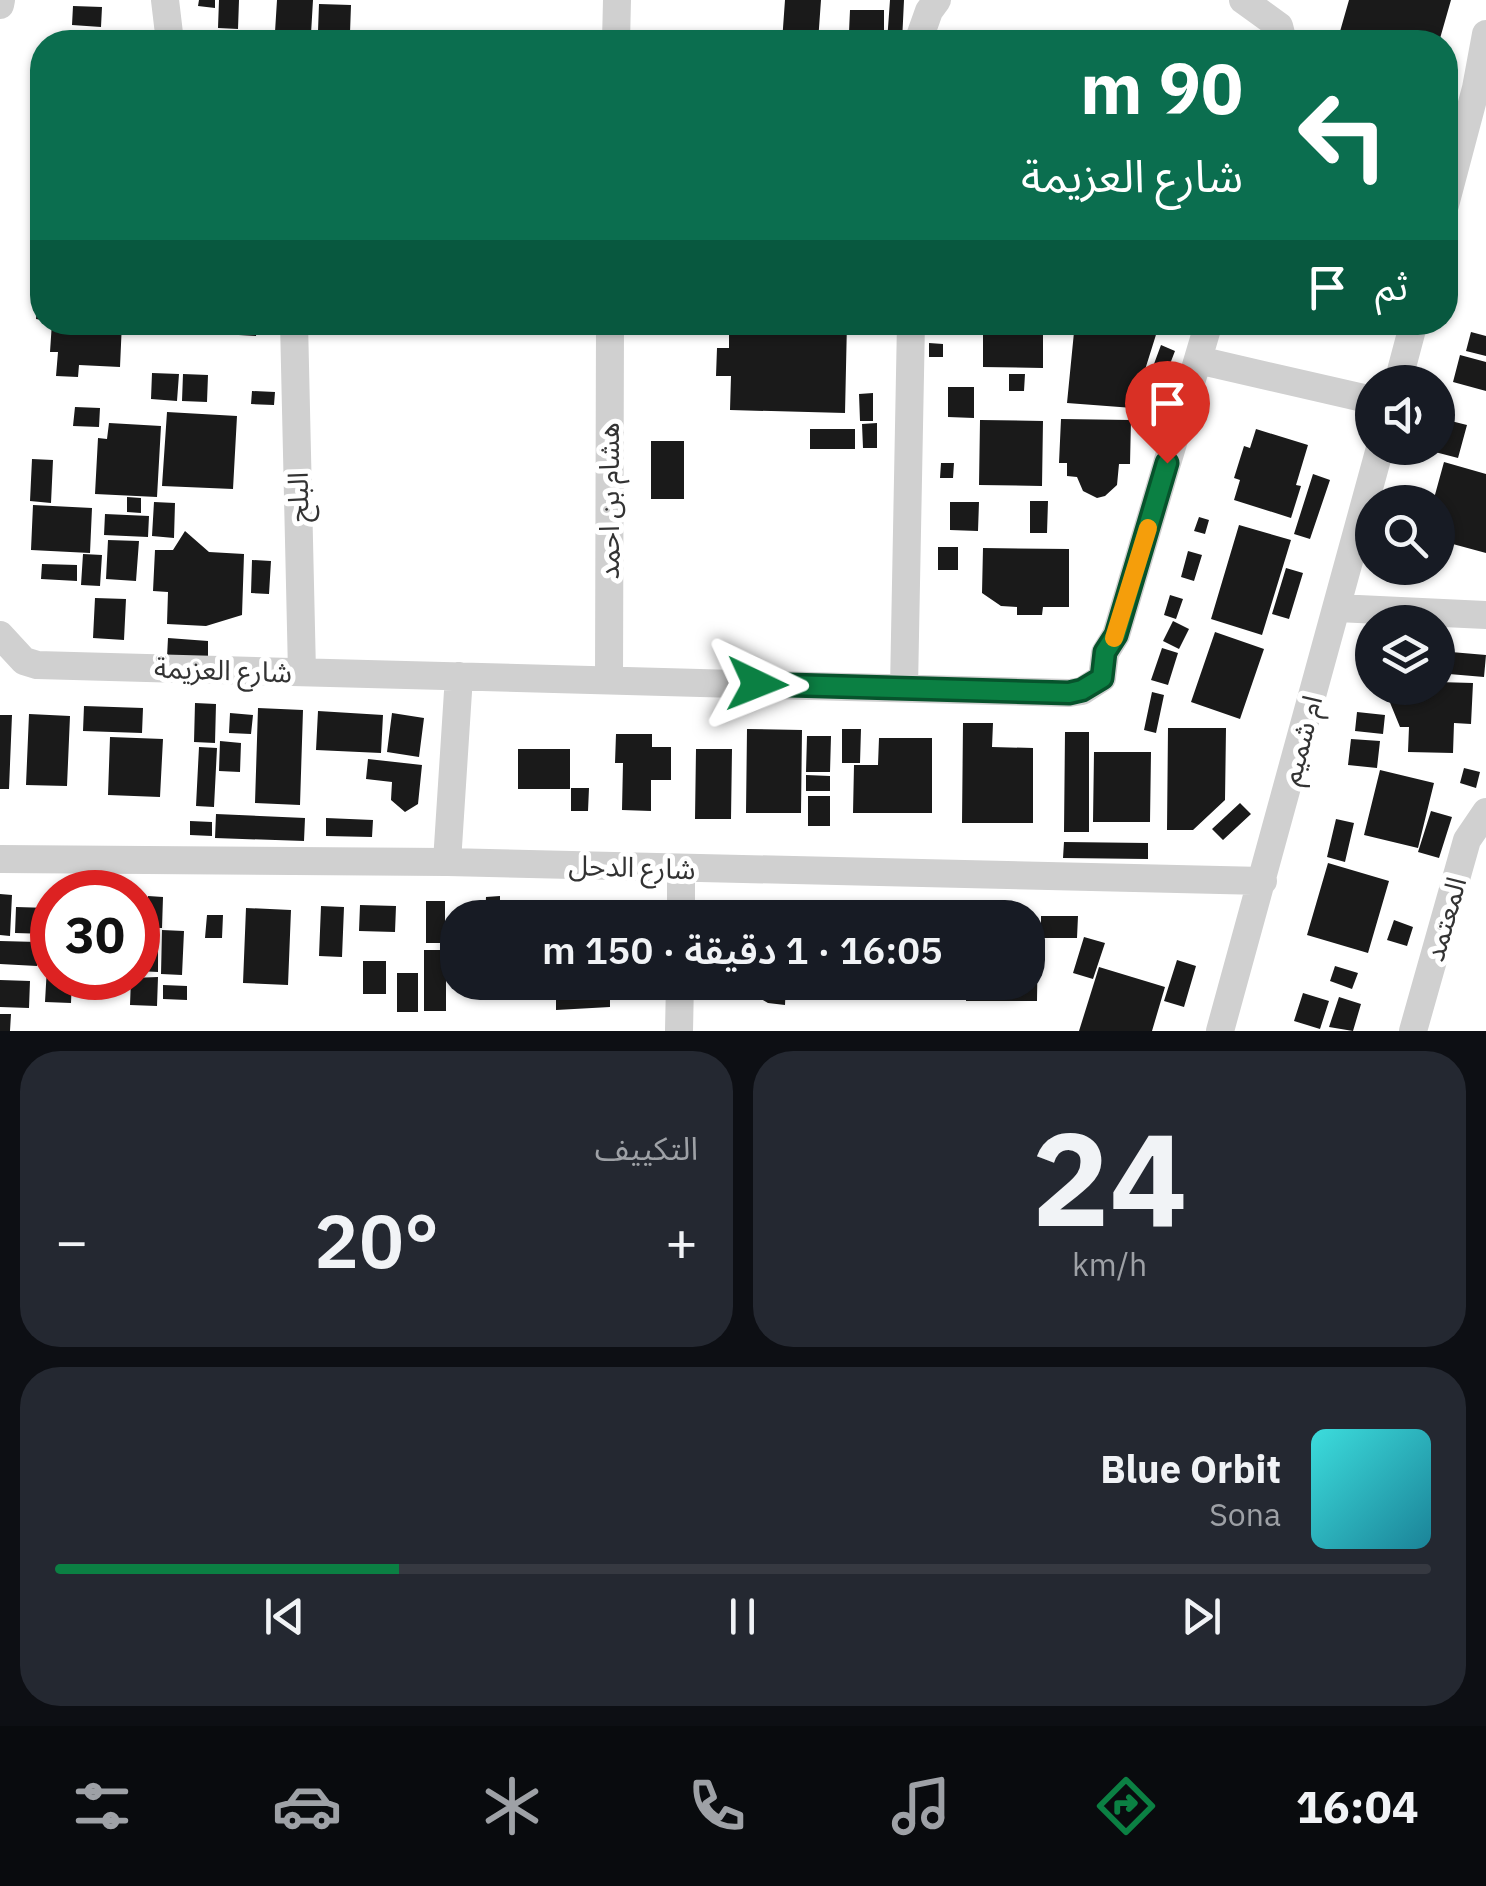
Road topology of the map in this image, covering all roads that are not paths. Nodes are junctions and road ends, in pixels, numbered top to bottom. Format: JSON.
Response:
{"nodes":[{"id":1,"x":164,"y":0,"type":"edge"},
{"id":2,"x":617,"y":0,"type":"edge"},
{"id":3,"x":937,"y":0,"type":"edge"},
{"id":4,"x":1243,"y":0,"type":"edge"},
{"id":5,"x":170,"y":30,"type":"edge"},
{"id":6,"x":616,"y":30,"type":"edge"},
{"id":7,"x":922,"y":30,"type":"edge"},
{"id":8,"x":1280,"y":30,"type":"edge"},
{"id":9,"x":1486,"y":34,"type":"edge"},
{"id":10,"x":1486,"y":61,"type":"edge"},
{"id":11,"x":1476,"y":88,"type":"junction"},
{"id":12,"x":1458,"y":156,"type":"edge"},
{"id":13,"x":294,"y":335,"type":"edge"},
{"id":14,"x":610,"y":335,"type":"edge"},
{"id":15,"x":911,"y":335,"type":"edge"},
{"id":16,"x":1205,"y":335,"type":"edge"},
{"id":17,"x":1411,"y":335,"type":"edge"},
{"id":18,"x":1198,"y":360,"type":"junction"},
{"id":19,"x":1403,"y":365,"type":"edge"},
{"id":20,"x":1355,"y":396,"type":"edge"},
{"id":21,"x":1375,"y":465,"type":"edge"},
{"id":22,"x":1337,"y":608,"type":"junction"},
{"id":23,"x":1486,"y":615,"type":"edge"},
{"id":24,"x":0,"y":634,"type":"edge"},
{"id":25,"x":302,"y":672,"type":"junction"},
{"id":26,"x":459,"y":676,"type":"junction"},
{"id":27,"x":609,"y":680,"type":"junction"},
{"id":28,"x":904,"y":688,"type":"junction"},
{"id":29,"x":1486,"y":812,"type":"edge"},
{"id":30,"x":0,"y":859,"type":"edge"},
{"id":31,"x":447,"y":862,"type":"junction"},
{"id":32,"x":681,"y":868,"type":"junction"},
{"id":33,"x":1263,"y":881,"type":"junction"},
{"id":34,"x":680,"y":900,"type":"edge"},
{"id":35,"x":680,"y":1000,"type":"edge"},
{"id":36,"x":679,"y":1031,"type":"edge"},
{"id":37,"x":1220,"y":1031,"type":"edge"},
{"id":38,"x":1414,"y":1031,"type":"edge"}],
"edges":[{"from":1,"to":5,"type":"street"},
{"from":2,"to":6,"type":"street"},
{"from":3,"to":7,"type":"street"},
{"from":4,"to":8,"type":"street"},
{"from":9,"to":11,"type":"street"},
{"from":10,"to":11,"type":"street"},
{"from":11,"to":12,"type":"street"},
{"from":13,"to":25,"type":"street","name":"البلح"},
{"from":14,"to":27,"type":"street","name":"هشام بن احمد"},
{"from":15,"to":28,"type":"street"},
{"from":16,"to":18,"type":"street","name":"شارع العزيمة"},
{"from":17,"to":19,"type":"street"},
{"from":18,"to":20,"type":"street"},
{"from":18,"to":28,"type":"street","name":"شارع العزيمة"},
{"from":21,"to":22,"type":"street","name":"ام شميم"},
{"from":22,"to":23,"type":"street"},
{"from":22,"to":33,"type":"street","name":"ام شميم"},
{"from":24,"to":25,"type":"street","name":"شارع العزيمة"},
{"from":25,"to":26,"type":"street","name":"شارع العزيمة"},
{"from":26,"to":27,"type":"street","name":"شارع العزيمة"},
{"from":26,"to":31,"type":"street"},
{"from":27,"to":28,"type":"street","name":"شارع العزيمة"},
{"from":29,"to":38,"type":"street","name":"المعتمد"},
{"from":30,"to":31,"type":"street","name":"شارع الدحل"},
{"from":31,"to":32,"type":"street","name":"شارع الدحل"},
{"from":32,"to":33,"type":"street","name":"شارع الدحل"},
{"from":32,"to":34,"type":"street"},
{"from":33,"to":37,"type":"street","name":"ام شميم"},
{"from":35,"to":36,"type":"street"}]}
